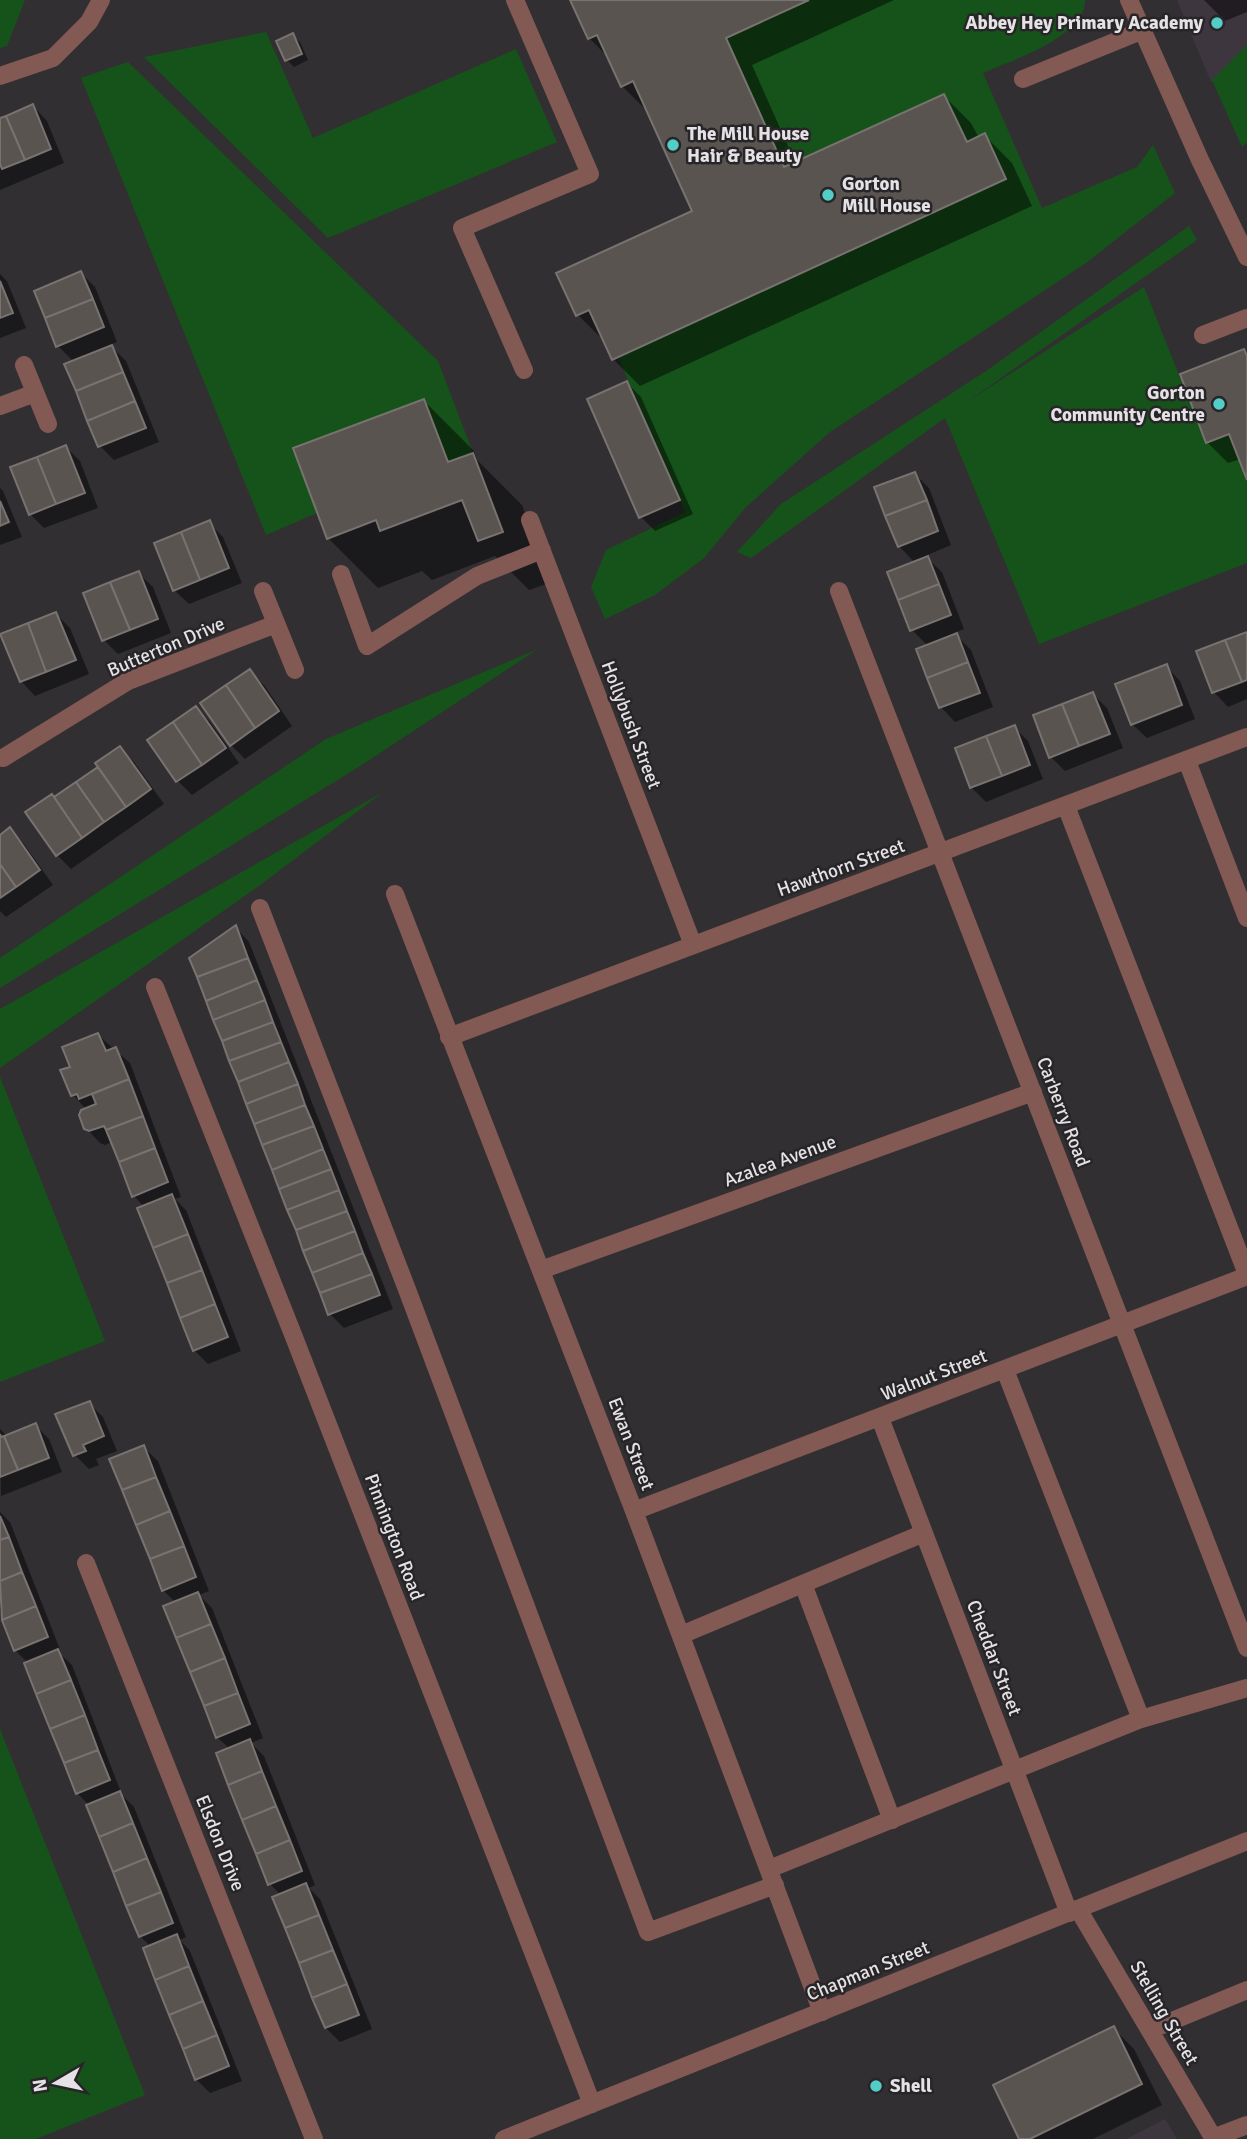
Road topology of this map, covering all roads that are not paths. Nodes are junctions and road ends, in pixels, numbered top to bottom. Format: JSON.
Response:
{"nodes":[{"id":1,"x":101,"y":0,"type":"edge"},
{"id":2,"x":515,"y":0,"type":"edge"},
{"id":3,"x":1129,"y":0,"type":"edge"},
{"id":4,"x":1141,"y":30,"type":"junction"},
{"id":5,"x":0,"y":76,"type":"edge"},
{"id":6,"x":1023,"y":79,"type":"dead end"},
{"id":7,"x":1247,"y":257,"type":"edge"},
{"id":8,"x":1247,"y":318,"type":"edge"},
{"id":9,"x":1203,"y":335,"type":"dead end"},
{"id":10,"x":24,"y":365,"type":"dead end"},
{"id":11,"x":524,"y":370,"type":"dead end"},
{"id":12,"x":35,"y":393,"type":"junction"},
{"id":13,"x":0,"y":406,"type":"edge"},
{"id":14,"x":48,"y":424,"type":"dead end"},
{"id":15,"x":530,"y":520,"type":"dead end"},
{"id":16,"x":542,"y":550,"type":"junction"},
{"id":17,"x":341,"y":574,"type":"dead end"},
{"id":18,"x":263,"y":591,"type":"dead end"},
{"id":19,"x":839,"y":591,"type":"dead end"},
{"id":20,"x":276,"y":624,"type":"junction"},
{"id":21,"x":295,"y":670,"type":"dead end"},
{"id":22,"x":1247,"y":737,"type":"edge"},
{"id":23,"x":1,"y":756,"type":"edge"},
{"id":24,"x":1187,"y":761,"type":"junction"},
{"id":25,"x":1066,"y":806,"type":"junction"},
{"id":26,"x":941,"y":853,"type":"junction"},
{"id":27,"x":1241,"y":883,"type":"edge"},
{"id":28,"x":395,"y":894,"type":"dead end"},
{"id":29,"x":260,"y":908,"type":"dead end"},
{"id":30,"x":1247,"y":918,"type":"edge"},
{"id":31,"x":693,"y":945,"type":"junction"},
{"id":32,"x":155,"y":987,"type":"dead end"},
{"id":33,"x":449,"y":1037,"type":"junction"},
{"id":34,"x":1033,"y":1092,"type":"junction"},
{"id":35,"x":541,"y":1270,"type":"junction"},
{"id":36,"x":1247,"y":1275,"type":"edge"},
{"id":37,"x":1123,"y":1324,"type":"junction"},
{"id":38,"x":1005,"y":1370,"type":"junction"},
{"id":39,"x":880,"y":1418,"type":"junction"},
{"id":40,"x":634,"y":1511,"type":"junction"},
{"id":41,"x":924,"y":1533,"type":"junction"},
{"id":42,"x":86,"y":1563,"type":"dead end"},
{"id":43,"x":803,"y":1584,"type":"junction"},
{"id":44,"x":681,"y":1635,"type":"junction"},
{"id":45,"x":1247,"y":1648,"type":"edge"},
{"id":46,"x":1247,"y":1688,"type":"edge"},
{"id":47,"x":1141,"y":1719,"type":"junction"},
{"id":48,"x":1014,"y":1770,"type":"junction"},
{"id":49,"x":892,"y":1820,"type":"junction"},
{"id":50,"x":1247,"y":1841,"type":"edge"},
{"id":51,"x":772,"y":1877,"type":"junction"},
{"id":52,"x":1074,"y":1911,"type":"junction"},
{"id":53,"x":1247,"y":1990,"type":"edge"},
{"id":54,"x":822,"y":2012,"type":"junction"},
{"id":55,"x":1150,"y":2029,"type":"junction"},
{"id":56,"x":592,"y":2104,"type":"junction"},
{"id":57,"x":1247,"y":2125,"type":"edge"},
{"id":58,"x":314,"y":2139,"type":"edge"},
{"id":59,"x":504,"y":2139,"type":"edge"},
{"id":60,"x":1214,"y":2139,"type":"edge"}],
"edges":[{"from":1,"to":5,"type":"street"},
{"from":2,"to":11,"type":"street"},
{"from":3,"to":4,"type":"street"},
{"from":4,"to":6,"type":"street"},
{"from":4,"to":7,"type":"street"},
{"from":8,"to":9,"type":"street"},
{"from":10,"to":12,"type":"street"},
{"from":12,"to":13,"type":"street"},
{"from":12,"to":14,"type":"street"},
{"from":15,"to":16,"type":"street","name":"Hollybush Street"},
{"from":16,"to":17,"type":"street"},
{"from":16,"to":31,"type":"street","name":"Hollybush Street"},
{"from":18,"to":20,"type":"street"},
{"from":19,"to":26,"type":"street","name":"Carberry Road"},
{"from":20,"to":21,"type":"street"},
{"from":20,"to":23,"type":"street","name":"Butterton Drive"},
{"from":22,"to":24,"type":"street","name":"Hawthorn Street"},
{"from":24,"to":25,"type":"street","name":"Hawthorn Street"},
{"from":24,"to":27,"type":"street"},
{"from":25,"to":26,"type":"street","name":"Hawthorn Street"},
{"from":25,"to":36,"type":"street"},
{"from":26,"to":31,"type":"street","name":"Hawthorn Street"},
{"from":26,"to":34,"type":"street","name":"Carberry Road"},
{"from":27,"to":30,"type":"street"},
{"from":28,"to":33,"type":"street","name":"Ewan Street"},
{"from":29,"to":51,"type":"street"},
{"from":31,"to":33,"type":"street","name":"Hawthorn Street"},
{"from":32,"to":56,"type":"street","name":"Pinnington Road"},
{"from":33,"to":35,"type":"street","name":"Ewan Street"},
{"from":34,"to":35,"type":"street","name":"Azalea Avenue"},
{"from":34,"to":37,"type":"street","name":"Carberry Road"},
{"from":35,"to":40,"type":"street","name":"Ewan Street"},
{"from":36,"to":37,"type":"street","name":"Walnut Street"},
{"from":37,"to":38,"type":"street","name":"Walnut Street"},
{"from":37,"to":45,"type":"street","name":"Carberry Road"},
{"from":38,"to":39,"type":"street","name":"Walnut Street"},
{"from":38,"to":47,"type":"street"},
{"from":39,"to":40,"type":"street","name":"Walnut Street"},
{"from":39,"to":41,"type":"street","name":"Cheddar Street"},
{"from":40,"to":44,"type":"street","name":"Ewan Street"},
{"from":41,"to":43,"type":"street"},
{"from":41,"to":48,"type":"street","name":"Cheddar Street"},
{"from":42,"to":58,"type":"street","name":"Elsdon Drive"},
{"from":43,"to":44,"type":"street"},
{"from":43,"to":49,"type":"street"},
{"from":44,"to":51,"type":"street","name":"Ewan Street"},
{"from":46,"to":47,"type":"street"},
{"from":47,"to":48,"type":"street"},
{"from":48,"to":49,"type":"street"},
{"from":48,"to":52,"type":"street","name":"Cheddar Street"},
{"from":49,"to":51,"type":"street"},
{"from":50,"to":52,"type":"street","name":"Chapman Street"},
{"from":51,"to":54,"type":"street","name":"Ewan Street"},
{"from":52,"to":54,"type":"street","name":"Chapman Street"},
{"from":52,"to":55,"type":"street","name":"Stelling Street"},
{"from":53,"to":55,"type":"street"},
{"from":54,"to":56,"type":"street","name":"Chapman Street"},
{"from":55,"to":60,"type":"street","name":"Stelling Street"},
{"from":56,"to":59,"type":"street","name":"Chapman Street"},
{"from":57,"to":60,"type":"street"}]}
